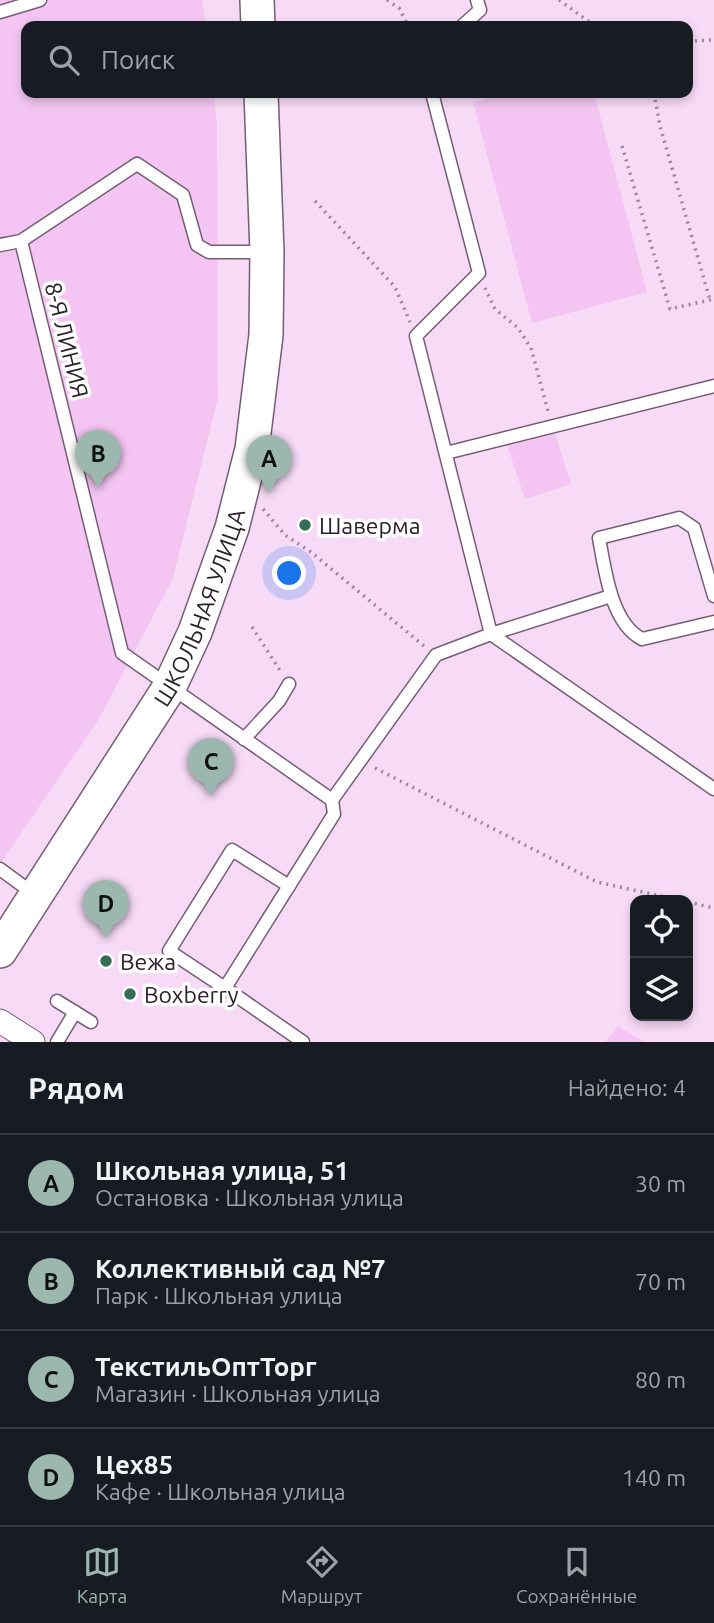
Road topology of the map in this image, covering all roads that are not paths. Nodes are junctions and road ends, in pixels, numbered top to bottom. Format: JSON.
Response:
{"nodes":[{"id":1,"x":40,"y":0,"type":"edge"},
{"id":2,"x":257,"y":0,"type":"edge"},
{"id":3,"x":477,"y":0,"type":"edge"},
{"id":4,"x":0,"y":12,"type":"edge"},
{"id":5,"x":258,"y":21,"type":"edge"},
{"id":6,"x":468,"y":21,"type":"edge"},
{"id":7,"x":261,"y":98,"type":"edge"},
{"id":8,"x":433,"y":98,"type":"edge"},
{"id":9,"x":20,"y":241,"type":"junction"},
{"id":10,"x":0,"y":245,"type":"edge"},
{"id":11,"x":267,"y":252,"type":"junction"},
{"id":12,"x":714,"y":386,"type":"edge"},
{"id":13,"x":446,"y":453,"type":"junction"},
{"id":14,"x":611,"y":596,"type":"junction"},
{"id":15,"x":714,"y":596,"type":"edge"},
{"id":16,"x":714,"y":622,"type":"edge"},
{"id":17,"x":491,"y":634,"type":"junction"},
{"id":18,"x":289,"y":684,"type":"road end"},
{"id":19,"x":169,"y":688,"type":"junction"},
{"id":20,"x":244,"y":739,"type":"junction"},
{"id":21,"x":714,"y":789,"type":"edge"},
{"id":22,"x":332,"y":800,"type":"junction"},
{"id":23,"x":0,"y":869,"type":"edge"},
{"id":24,"x":289,"y":886,"type":"junction"},
{"id":25,"x":36,"y":895,"type":"junction"},
{"id":26,"x":0,"y":951,"type":"edge"},
{"id":27,"x":225,"y":988,"type":"junction"},
{"id":28,"x":57,"y":1001,"type":"dead end"},
{"id":29,"x":75,"y":1012,"type":"junction"},
{"id":30,"x":0,"y":1021,"type":"edge"},
{"id":31,"x":92,"y":1022,"type":"dead end"},
{"id":32,"x":33,"y":1042,"type":"edge"},
{"id":33,"x":57,"y":1042,"type":"edge"},
{"id":34,"x":303,"y":1042,"type":"edge"}],
"edges":[{"from":1,"to":4,"type":"lane"},
{"from":2,"to":5,"type":"street"},
{"from":3,"to":6,"type":"lane"},
{"from":7,"to":11,"type":"street","name":"ШКОЛЬНАЯ УЛИЦА"},
{"from":8,"to":13,"type":"lane"},
{"from":9,"to":10,"type":"lane"},
{"from":9,"to":11,"type":"lane"},
{"from":9,"to":19,"type":"lane","name":"8-Я ЛИНИЯ"},
{"from":11,"to":19,"type":"street","name":"ШКОЛЬНАЯ УЛИЦА"},
{"from":12,"to":13,"type":"lane"},
{"from":13,"to":17,"type":"lane"},
{"from":14,"to":15,"type":"lane"},
{"from":14,"to":16,"type":"lane"},
{"from":14,"to":17,"type":"lane"},
{"from":17,"to":21,"type":"lane"},
{"from":17,"to":22,"type":"lane"},
{"from":18,"to":20,"type":"lane"},
{"from":19,"to":20,"type":"lane"},
{"from":19,"to":25,"type":"street","name":"ШКОЛЬНАЯ УЛИЦА"},
{"from":20,"to":22,"type":"lane"},
{"from":22,"to":24,"type":"lane"},
{"from":23,"to":25,"type":"lane"},
{"from":24,"to":27,"type":"lane"},
{"from":24,"to":27,"type":"lane"},
{"from":25,"to":26,"type":"street","name":"ШКОЛЬНАЯ УЛИЦА"},
{"from":27,"to":34,"type":"lane"},
{"from":28,"to":29,"type":"lane"},
{"from":29,"to":31,"type":"lane"},
{"from":29,"to":33,"type":"lane"},
{"from":30,"to":32,"type":"street"}]}
